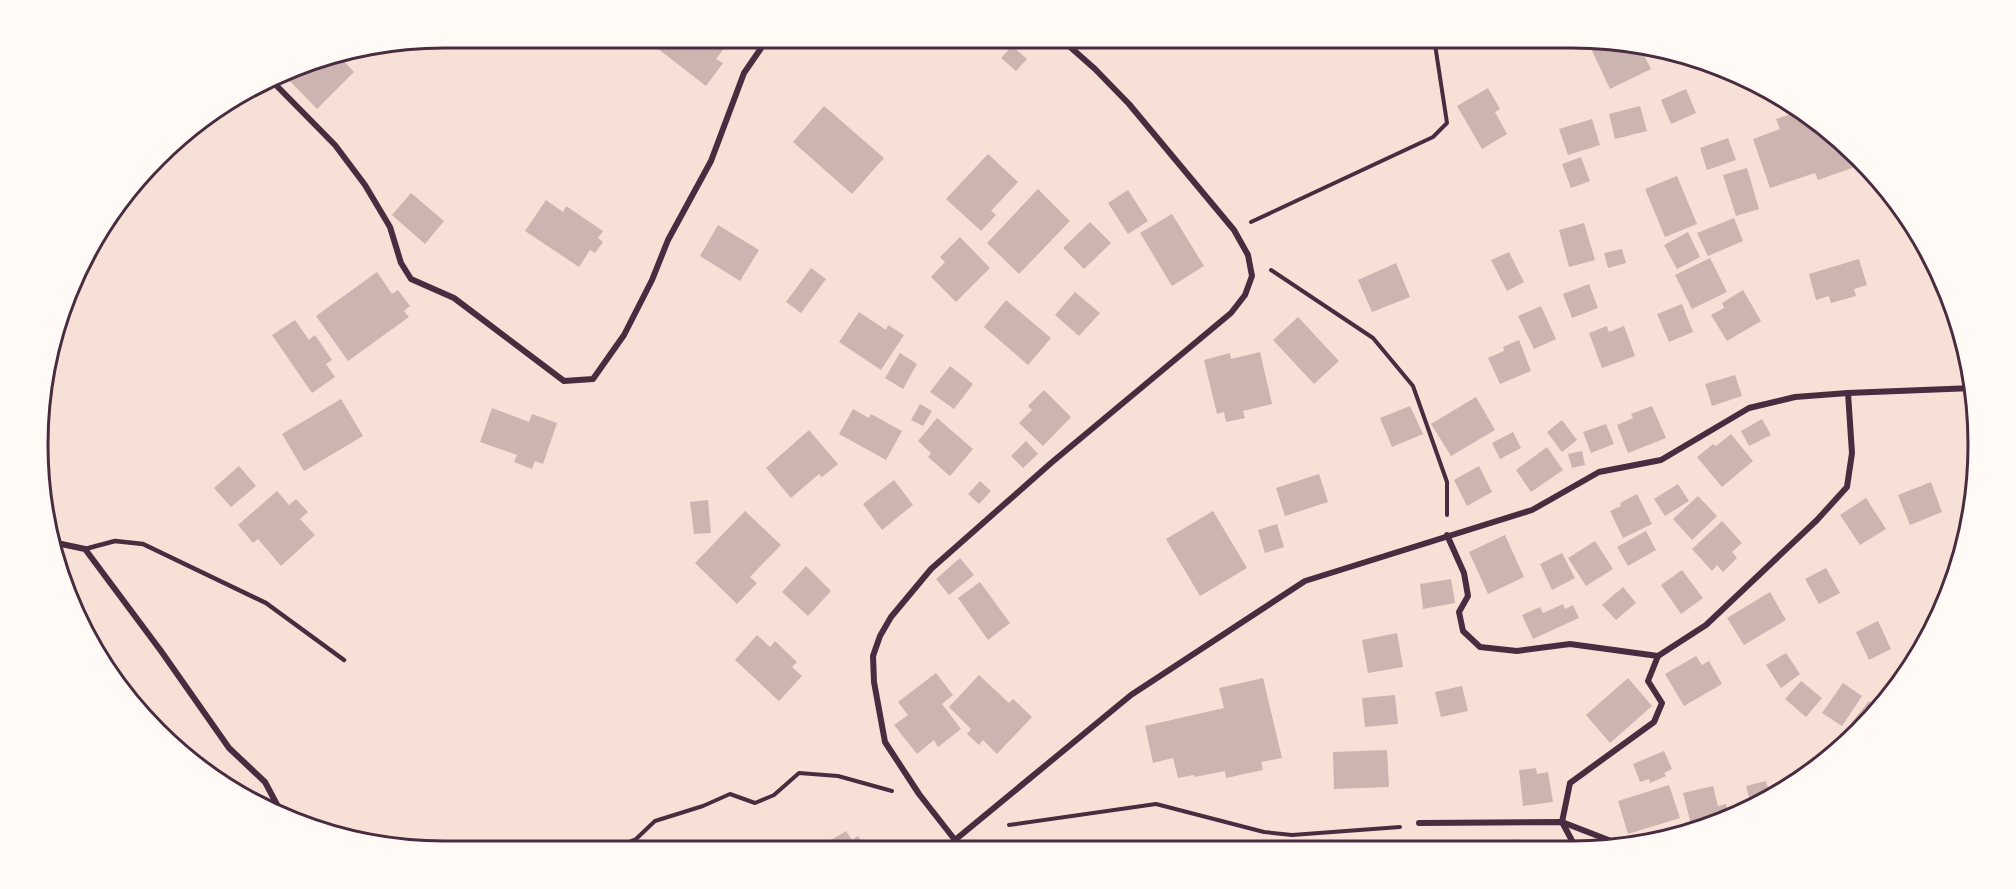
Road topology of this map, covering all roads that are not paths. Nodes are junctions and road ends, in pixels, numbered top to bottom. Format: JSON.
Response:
{"nodes":[{"id":1,"x":761,"y":48,"type":"edge"},
{"id":2,"x":1071,"y":48,"type":"edge"},
{"id":3,"x":276,"y":86,"type":"edge"},
{"id":4,"x":1964,"y":388,"type":"edge"},
{"id":5,"x":1848,"y":393,"type":"junction"},
{"id":6,"x":1447,"y":536,"type":"junction"},
{"id":7,"x":61,"y":544,"type":"edge"},
{"id":8,"x":85,"y":549,"type":"junction"},
{"id":9,"x":1658,"y":656,"type":"junction"},
{"id":10,"x":344,"y":660,"type":"dead end"},
{"id":11,"x":276,"y":803,"type":"edge"},
{"id":12,"x":1562,"y":822,"type":"junction"},
{"id":13,"x":1419,"y":823,"type":"road end"},
{"id":14,"x":1606,"y":839,"type":"edge"},
{"id":15,"x":955,"y":840,"type":"joint"},
{"id":16,"x":1572,"y":841,"type":"edge"}],
"edges":[{"from":1,"to":3,"type":"street"},
{"from":2,"to":15,"type":"street"},
{"from":4,"to":5,"type":"street"},
{"from":5,"to":6,"type":"street"},
{"from":5,"to":9,"type":"street"},
{"from":6,"to":9,"type":"street"},
{"from":6,"to":15,"type":"street"},
{"from":7,"to":8,"type":"street"},
{"from":8,"to":10,"type":"lane"},
{"from":8,"to":11,"type":"street"},
{"from":9,"to":12,"type":"street"},
{"from":12,"to":13,"type":"street"},
{"from":12,"to":14,"type":"street"},
{"from":12,"to":16,"type":"street"}]}
